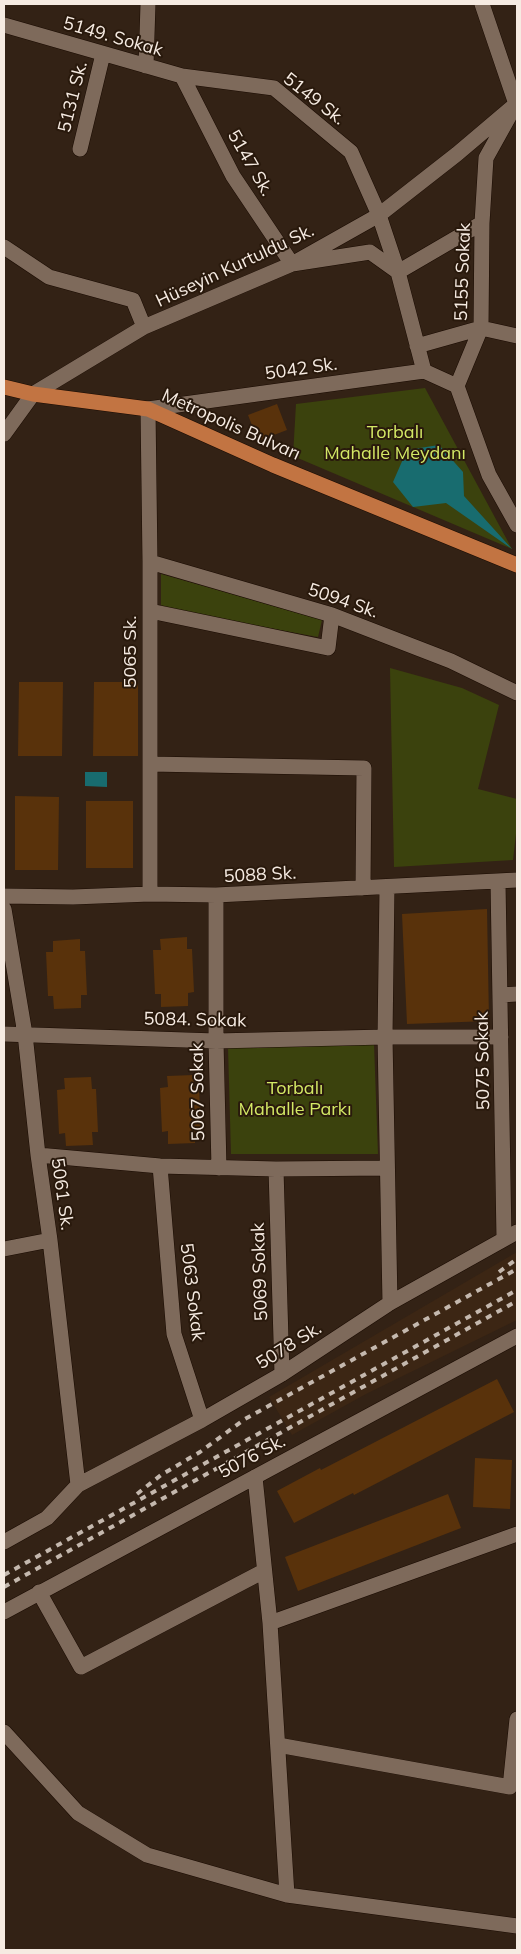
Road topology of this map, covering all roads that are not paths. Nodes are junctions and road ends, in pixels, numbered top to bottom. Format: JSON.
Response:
{"nodes":[{"id":1,"x":148,"y":4,"type":"edge"},
{"id":2,"x":483,"y":4,"type":"edge"},
{"id":3,"x":4,"y":25,"type":"edge"},
{"id":4,"x":103,"y":54,"type":"junction"},
{"id":5,"x":146,"y":66,"type":"junction"},
{"id":6,"x":182,"y":76,"type":"junction"},
{"id":7,"x":517,"y":104,"type":"edge"},
{"id":8,"x":80,"y":149,"type":"dead end"},
{"id":9,"x":379,"y":215,"type":"junction"},
{"id":10,"x":482,"y":223,"type":"junction"},
{"id":11,"x":4,"y":247,"type":"edge"},
{"id":12,"x":292,"y":264,"type":"junction"},
{"id":13,"x":398,"y":272,"type":"junction"},
{"id":14,"x":144,"y":327,"type":"junction"},
{"id":15,"x":481,"y":328,"type":"junction"},
{"id":16,"x":517,"y":336,"type":"edge"},
{"id":17,"x":417,"y":346,"type":"junction"},
{"id":18,"x":424,"y":371,"type":"junction"},
{"id":19,"x":457,"y":386,"type":"junction"},
{"id":20,"x":4,"y":387,"type":"edge"},
{"id":21,"x":33,"y":394,"type":"junction"},
{"id":22,"x":148,"y":409,"type":"junction"},
{"id":23,"x":4,"y":434,"type":"edge"},
{"id":24,"x":517,"y":525,"type":"edge"},
{"id":25,"x":150,"y":562,"type":"junction"},
{"id":26,"x":517,"y":565,"type":"edge"},
{"id":27,"x":150,"y":611,"type":"junction"},
{"id":28,"x":332,"y":615,"type":"junction"},
{"id":29,"x":517,"y":692,"type":"edge"},
{"id":30,"x":150,"y":764,"type":"junction"},
{"id":31,"x":517,"y":880,"type":"edge"},
{"id":32,"x":498,"y":882,"type":"junction"},
{"id":33,"x":363,"y":888,"type":"junction"},
{"id":34,"x":387,"y":888,"type":"junction"},
{"id":35,"x":150,"y":894,"type":"junction"},
{"id":36,"x":216,"y":895,"type":"junction"},
{"id":37,"x":4,"y":896,"type":"edge"},
{"id":38,"x":4,"y":909,"type":"edge"},
{"id":39,"x":517,"y":994,"type":"edge"},
{"id":40,"x":500,"y":995,"type":"junction"},
{"id":41,"x":4,"y":1034,"type":"edge"},
{"id":42,"x":25,"y":1034,"type":"junction"},
{"id":43,"x":385,"y":1037,"type":"junction"},
{"id":44,"x":501,"y":1037,"type":"junction"},
{"id":45,"x":216,"y":1041,"type":"junction"},
{"id":46,"x":38,"y":1155,"type":"junction"},
{"id":47,"x":160,"y":1166,"type":"junction"},
{"id":48,"x":219,"y":1168,"type":"junction"},
{"id":49,"x":388,"y":1168,"type":"junction"},
{"id":50,"x":276,"y":1169,"type":"junction"},
{"id":51,"x":511,"y":1235,"type":"edge"},
{"id":52,"x":50,"y":1240,"type":"junction"},
{"id":53,"x":4,"y":1249,"type":"edge"},
{"id":54,"x":390,"y":1303,"type":"junction"},
{"id":55,"x":517,"y":1336,"type":"edge"},
{"id":56,"x":282,"y":1374,"type":"junction"},
{"id":57,"x":202,"y":1420,"type":"junction"},
{"id":58,"x":255,"y":1476,"type":"junction"},
{"id":59,"x":78,"y":1485,"type":"junction"},
{"id":60,"x":517,"y":1534,"type":"edge"},
{"id":61,"x":4,"y":1542,"type":"edge"},
{"id":62,"x":264,"y":1571,"type":"junction"},
{"id":63,"x":40,"y":1592,"type":"junction"},
{"id":64,"x":4,"y":1612,"type":"edge"},
{"id":65,"x":270,"y":1624,"type":"junction"},
{"id":66,"x":517,"y":1719,"type":"edge"},
{"id":67,"x":4,"y":1732,"type":"edge"},
{"id":68,"x":278,"y":1746,"type":"junction"},
{"id":69,"x":287,"y":1895,"type":"junction"},
{"id":70,"x":517,"y":1926,"type":"edge"}],
"edges":[{"from":1,"to":5,"type":"street"},
{"from":2,"to":7,"type":"street"},
{"from":3,"to":4,"type":"street","name":"5149. Sokak"},
{"from":4,"to":5,"type":"street","name":"5149. Sokak"},
{"from":4,"to":8,"type":"street","name":"5131 Sk."},
{"from":5,"to":6,"type":"street","name":"5149. Sokak"},
{"from":6,"to":9,"type":"street","name":"5149 Sk."},
{"from":6,"to":12,"type":"street","name":"5147 Sk."},
{"from":7,"to":9,"type":"street","name":"Hüseyin Kurtuldu Sk."},
{"from":7,"to":10,"type":"street","name":"5155 Sokak"},
{"from":9,"to":12,"type":"street","name":"Hüseyin Kurtuldu Sk."},
{"from":9,"to":13,"type":"street","name":"5149 Sk."},
{"from":10,"to":13,"type":"street"},
{"from":10,"to":15,"type":"street","name":"5155 Sokak"},
{"from":11,"to":14,"type":"street"},
{"from":12,"to":13,"type":"street"},
{"from":12,"to":14,"type":"street","name":"Hüseyin Kurtuldu Sk."},
{"from":13,"to":17,"type":"street","name":"5149 Sk."},
{"from":14,"to":21,"type":"street","name":"Hüseyin Kurtuldu Sk."},
{"from":15,"to":16,"type":"street"},
{"from":15,"to":17,"type":"street"},
{"from":15,"to":19,"type":"street","name":"5155 Sokak"},
{"from":17,"to":18,"type":"street","name":"5149 Sk."},
{"from":18,"to":19,"type":"street"},
{"from":18,"to":22,"type":"street","name":"5042 Sk."},
{"from":19,"to":24,"type":"street"},
{"from":20,"to":21,"type":"main road","name":"Metropolis Bulvarı"},
{"from":21,"to":22,"type":"main road","name":"Metropolis Bulvarı"},
{"from":21,"to":23,"type":"street"},
{"from":22,"to":25,"type":"street","name":"5065 Sk."},
{"from":22,"to":26,"type":"main road","name":"Metropolis Bulvarı"},
{"from":25,"to":27,"type":"street","name":"5065 Sk."},
{"from":25,"to":28,"type":"street","name":"5094 Sk."},
{"from":27,"to":28,"type":"street"},
{"from":27,"to":30,"type":"street","name":"5065 Sk."},
{"from":28,"to":29,"type":"street","name":"5094 Sk."},
{"from":30,"to":33,"type":"street"},
{"from":30,"to":35,"type":"street","name":"5065 Sk."},
{"from":31,"to":32,"type":"street","name":"5088 Sk."},
{"from":32,"to":34,"type":"street","name":"5088 Sk."},
{"from":32,"to":40,"type":"street","name":"5075 Sokak"},
{"from":33,"to":34,"type":"street","name":"5088 Sk."},
{"from":33,"to":36,"type":"street","name":"5088 Sk."},
{"from":34,"to":43,"type":"street"},
{"from":35,"to":36,"type":"street","name":"5088 Sk."},
{"from":35,"to":37,"type":"street","name":"5088 Sk."},
{"from":36,"to":45,"type":"street","name":"5067 Sokak"},
{"from":38,"to":42,"type":"street","name":"5061 Sk."},
{"from":39,"to":40,"type":"street"},
{"from":40,"to":44,"type":"street","name":"5075 Sokak"},
{"from":41,"to":42,"type":"street","name":"5084. Sokak"},
{"from":42,"to":45,"type":"street","name":"5084. Sokak"},
{"from":42,"to":46,"type":"street","name":"5061 Sk."},
{"from":43,"to":44,"type":"street","name":"5084. Sokak"},
{"from":43,"to":45,"type":"street","name":"5084. Sokak"},
{"from":43,"to":49,"type":"street"},
{"from":44,"to":51,"type":"street","name":"5075 Sokak"},
{"from":45,"to":48,"type":"street","name":"5067 Sokak"},
{"from":46,"to":47,"type":"street"},
{"from":46,"to":52,"type":"street","name":"5061 Sk."},
{"from":47,"to":48,"type":"street"},
{"from":47,"to":57,"type":"street","name":"5063 Sokak"},
{"from":48,"to":50,"type":"street"},
{"from":49,"to":50,"type":"street"},
{"from":49,"to":54,"type":"street"},
{"from":50,"to":56,"type":"street","name":"5069 Sokak"},
{"from":51,"to":54,"type":"street","name":"5078 Sk."},
{"from":52,"to":53,"type":"street"},
{"from":52,"to":59,"type":"street","name":"5061 Sk."},
{"from":54,"to":56,"type":"street","name":"5078 Sk."},
{"from":55,"to":58,"type":"street","name":"5076 Sk."},
{"from":56,"to":57,"type":"street","name":"5078 Sk."},
{"from":57,"to":59,"type":"street","name":"5078 Sk."},
{"from":58,"to":62,"type":"street"},
{"from":58,"to":63,"type":"street","name":"5076 Sk."},
{"from":59,"to":61,"type":"street","name":"5078 Sk."},
{"from":60,"to":65,"type":"street"},
{"from":62,"to":63,"type":"street"},
{"from":62,"to":65,"type":"street"},
{"from":63,"to":64,"type":"street","name":"5076 Sk."},
{"from":65,"to":68,"type":"street"},
{"from":66,"to":68,"type":"street"},
{"from":67,"to":69,"type":"street"},
{"from":68,"to":69,"type":"street"},
{"from":69,"to":70,"type":"street"}]}
